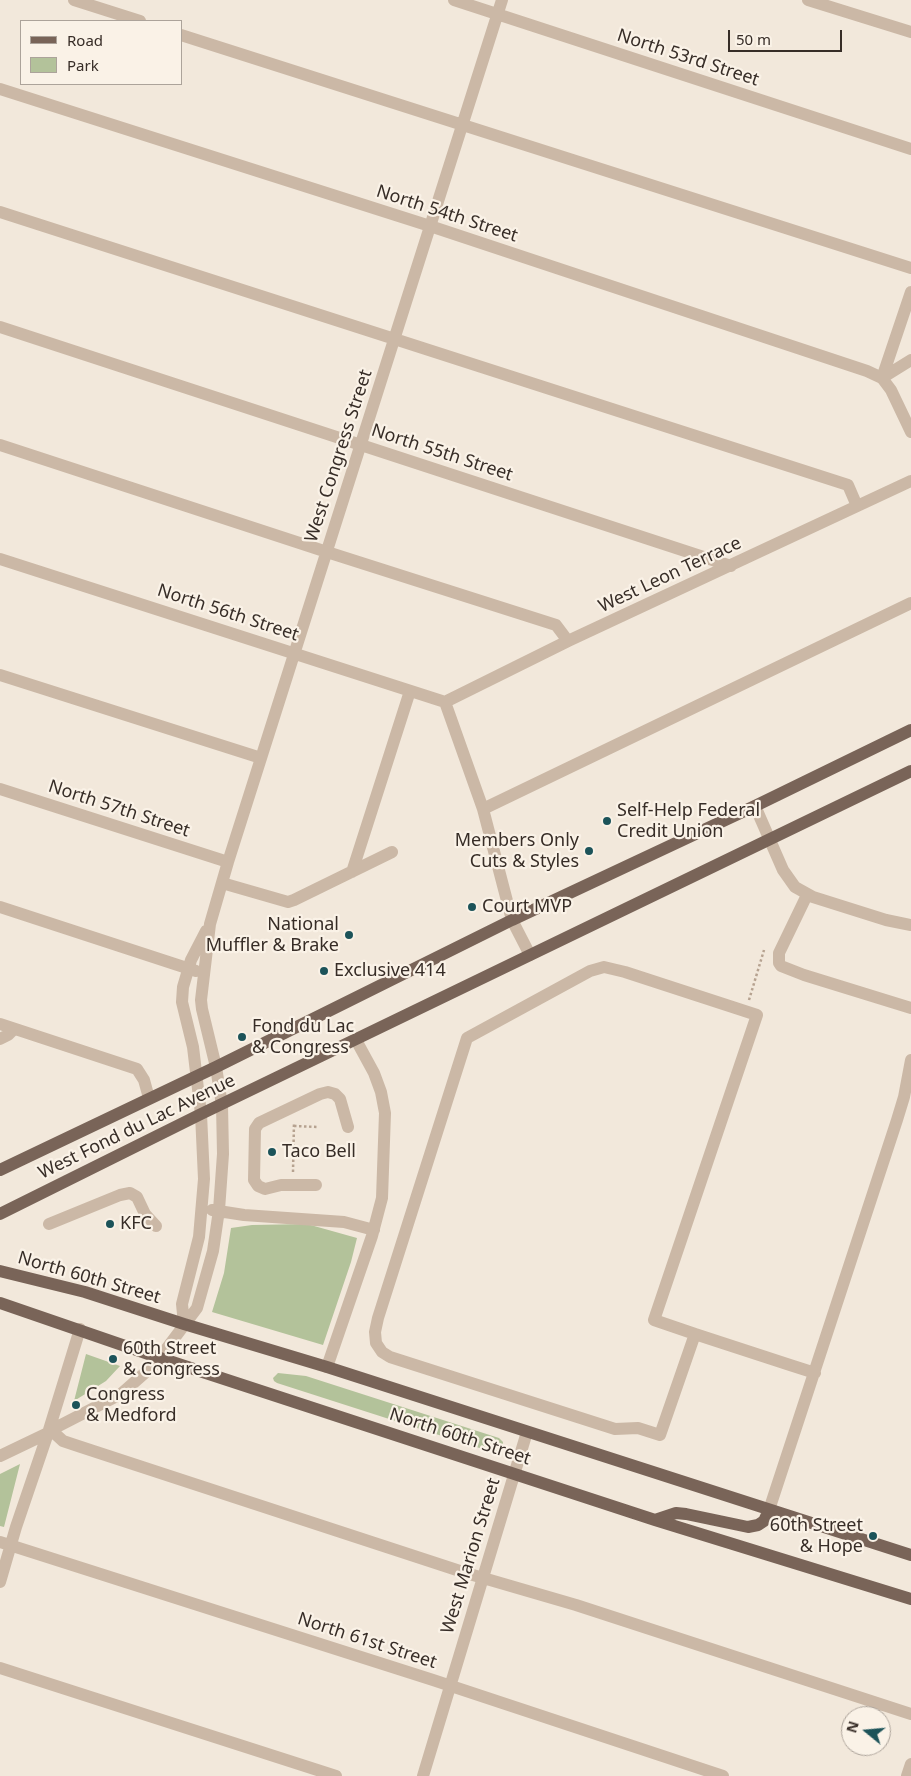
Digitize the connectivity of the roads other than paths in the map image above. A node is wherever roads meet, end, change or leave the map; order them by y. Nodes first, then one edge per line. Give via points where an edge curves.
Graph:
1 (74, 0) edge
2 (454, 0) edge
3 (502, 0) edge
4 (808, 0) edge
5 (497, 14) junction
6 (137, 20) edge
7 (911, 32) edge
8 (182, 35) edge
9 (0, 89) edge
10 (462, 126) junction
11 (911, 149) edge
12 (0, 212) edge
13 (430, 226) junction
14 (911, 268) edge
15 (911, 292) edge
16 (0, 327) edge
17 (395, 338) junction
18 (911, 360) edge
19 (882, 378) junction
20 (911, 432) edge
21 (0, 445) edge
22 (361, 445) junction
23 (911, 480) edge
24 (857, 506) junction
25 (326, 552) junction
26 (0, 559) edge
27 (731, 566) junction
28 (911, 603) edge
29 (568, 641) junction
30 (295, 653) junction
31 (0, 675) edge
32 (410, 691) junction
33 (445, 702) junction
34 (911, 730) edge
35 (261, 758) junction
36 (911, 771) edge
37 (0, 789) edge
38 (755, 806) junction
39 (483, 809) junction
40 (769, 840) junction
41 (392, 852) dead end
42 (228, 862) junction
43 (352, 872) junction
44 (222, 883) junction
45 (807, 895) junction
46 (0, 908) edge
47 (512, 920) junction
48 (210, 924) junction
49 (911, 925) edge
50 (530, 955) junction
51 (188, 968) junction
52 (203, 973) junction
53 (911, 1008) edge
54 (0, 1024) edge
55 (14, 1029) junction
56 (0, 1039) edge
57 (356, 1040) junction
58 (911, 1060) edge
59 (216, 1067) junction
60 (196, 1076) junction
61 (150, 1098) junction
62 (222, 1105) junction
63 (201, 1114) junction
64 (348, 1127) dead end
65 (0, 1170) edge
66 (316, 1185) dead end
67 (202, 1210) junction
68 (219, 1210) junction
69 (0, 1214) edge
70 (49, 1224) dead end
71 (156, 1226) dead end
72 (374, 1230) junction
73 (0, 1261) edge
74 (0, 1271) edge
75 (40, 1281) junction
76 (0, 1303) edge
77 (184, 1324) junction
78 (80, 1329) junction
79 (694, 1334) junction
80 (160, 1358) junction
81 (327, 1367) junction
82 (815, 1373) junction
83 (50, 1431) junction
84 (527, 1432) junction
85 (0, 1456) edge
86 (514, 1473) junction
87 (769, 1510) junction
88 (655, 1520) junction
89 (6, 1543) edge
90 (911, 1555) edge
91 (482, 1578) junction
92 (0, 1582) edge
93 (911, 1599) edge
94 (0, 1668) edge
95 (450, 1686) junction
96 (911, 1714) edge
97 (911, 1764) edge
98 (336, 1776) edge
99 (423, 1776) edge
100 (723, 1776) edge
101 (908, 1776) edge

1 - 6 street
2 - 5 street, North 53rd Street
3 - 5 street, West Congress Street
4 - 7 street
5 - 10 street, West Congress Street
5 - 11 street, North 53rd Street
8 - 10 street
9 - 13 street, North 54th Street
10 - 13 street, West Congress Street
10 - 14 street
12 - 17 street
13 - 17 street, West Congress Street
13 - 19 street, North 54th Street
15 - 19 street
16 - 22 street, North 55th Street
17 - 22 street, West Congress Street
17 - 24 street via 848,485
18 - 19 street
19 - 20 street
21 - 25 street
22 - 25 street, West Congress Street
22 - 27 street, North 55th Street
23 - 24 street, West Leon Terrace
24 - 27 street, West Leon Terrace
25 - 29 street via 556,625
25 - 30 street, West Congress Street
26 - 30 street, North 56th Street
27 - 29 street, West Leon Terrace
28 - 39 street
29 - 33 street, West Leon Terrace
30 - 32 street, North 56th Street
30 - 35 street, West Congress Street
31 - 35 street
32 - 33 street, North 56th Street
32 - 43 street
33 - 39 street
34 - 38 main road, West Fond du Lac Avenue
35 - 42 street, West Congress Street
36 - 40 main road, West Fond du Lac Avenue
37 - 42 street, North 57th Street
38 - 40 street
38 - 47 main road, West Fond du Lac Avenue
39 - 47 street
40 - 45 street via 783,870
40 - 50 main road, West Fond du Lac Avenue
41 - 43 street
42 - 44 street, West Congress Street
43 - 44 street via 288,902
44 - 48 street, West Congress Street
45 - 49 street
45 - 53 street via 778,953 781,966
46 - 51 street
47 - 50 street
47 - 59 main road, West Fond du Lac Avenue
48 - 51 street, West Congress Street
48 - 52 street, West Congress Street
50 - 57 main road, West Fond du Lac Avenue
51 - 52 street
51 - 60 street, West Congress Street via 182,1002
52 - 59 street, West Congress Street via 202,1010
54 - 55 street
55 - 56 street
55 - 61 street via 137,1069
57 - 62 main road, West Fond du Lac Avenue
57 - 72 street via 374,1073 385,1113 382,1198
58 - 82 street via 898,1120
59 - 60 main road, West Fond du Lac Avenue
59 - 62 street, West Congress Street
60 - 61 main road, West Fond du Lac Avenue
60 - 63 street, West Congress Street
61 - 65 main road, West Fond du Lac Avenue
62 - 63 main road, West Fond du Lac Avenue
62 - 68 street, West Congress Street
63 - 67 street, West Congress Street
63 - 69 main road, West Fond du Lac Avenue
64 - 66 street via 340,1099 328,1092 259,1122 254,1129 254,1180 258,1186
67 - 68 street
67 - 77 street, West Congress Street via 193,1265 182,1304
68 - 72 street via 244,1215 344,1222
68 - 77 street, West Congress Street via 213,1252 197,1308
70 - 71 street via 120,1195 130,1194 137,1197 145,1214
72 - 81 street
73 - 75 main road
74 - 75 main road, North 60th Street
75 - 77 main road, North 60th Street
76 - 78 main road, North 60th Street
77 - 80 street
77 - 81 main road, North 60th Street
78 - 80 main road, North 60th Street
78 - 83 street
79 - 79 street via 654,1320 757,1015 625,972 604,968 590,971 468,1038 375,1332 376,1343 382,1352 390,1356 615,1429 638,1428 660,1435
79 - 82 street
80 - 83 street via 121,1394
80 - 86 main road, North 60th Street
81 - 84 main road, North 60th Street
82 - 87 street
83 - 85 street
83 - 89 street
83 - 91 street via 71,1444
84 - 86 street, West Marion Street
84 - 87 main road, North 60th Street
86 - 88 main road, North 60th Street
86 - 91 street, West Marion Street
87 - 88 main road via 764,1521 748,1527 676,1513
87 - 90 main road, North 60th Street
88 - 93 main road, North 60th Street
89 - 92 street
89 - 95 street, North 61st Street
91 - 95 street, West Marion Street
91 - 96 street via 576,1605
94 - 98 street
95 - 99 street, West Marion Street
95 - 100 street, North 61st Street
97 - 101 street

